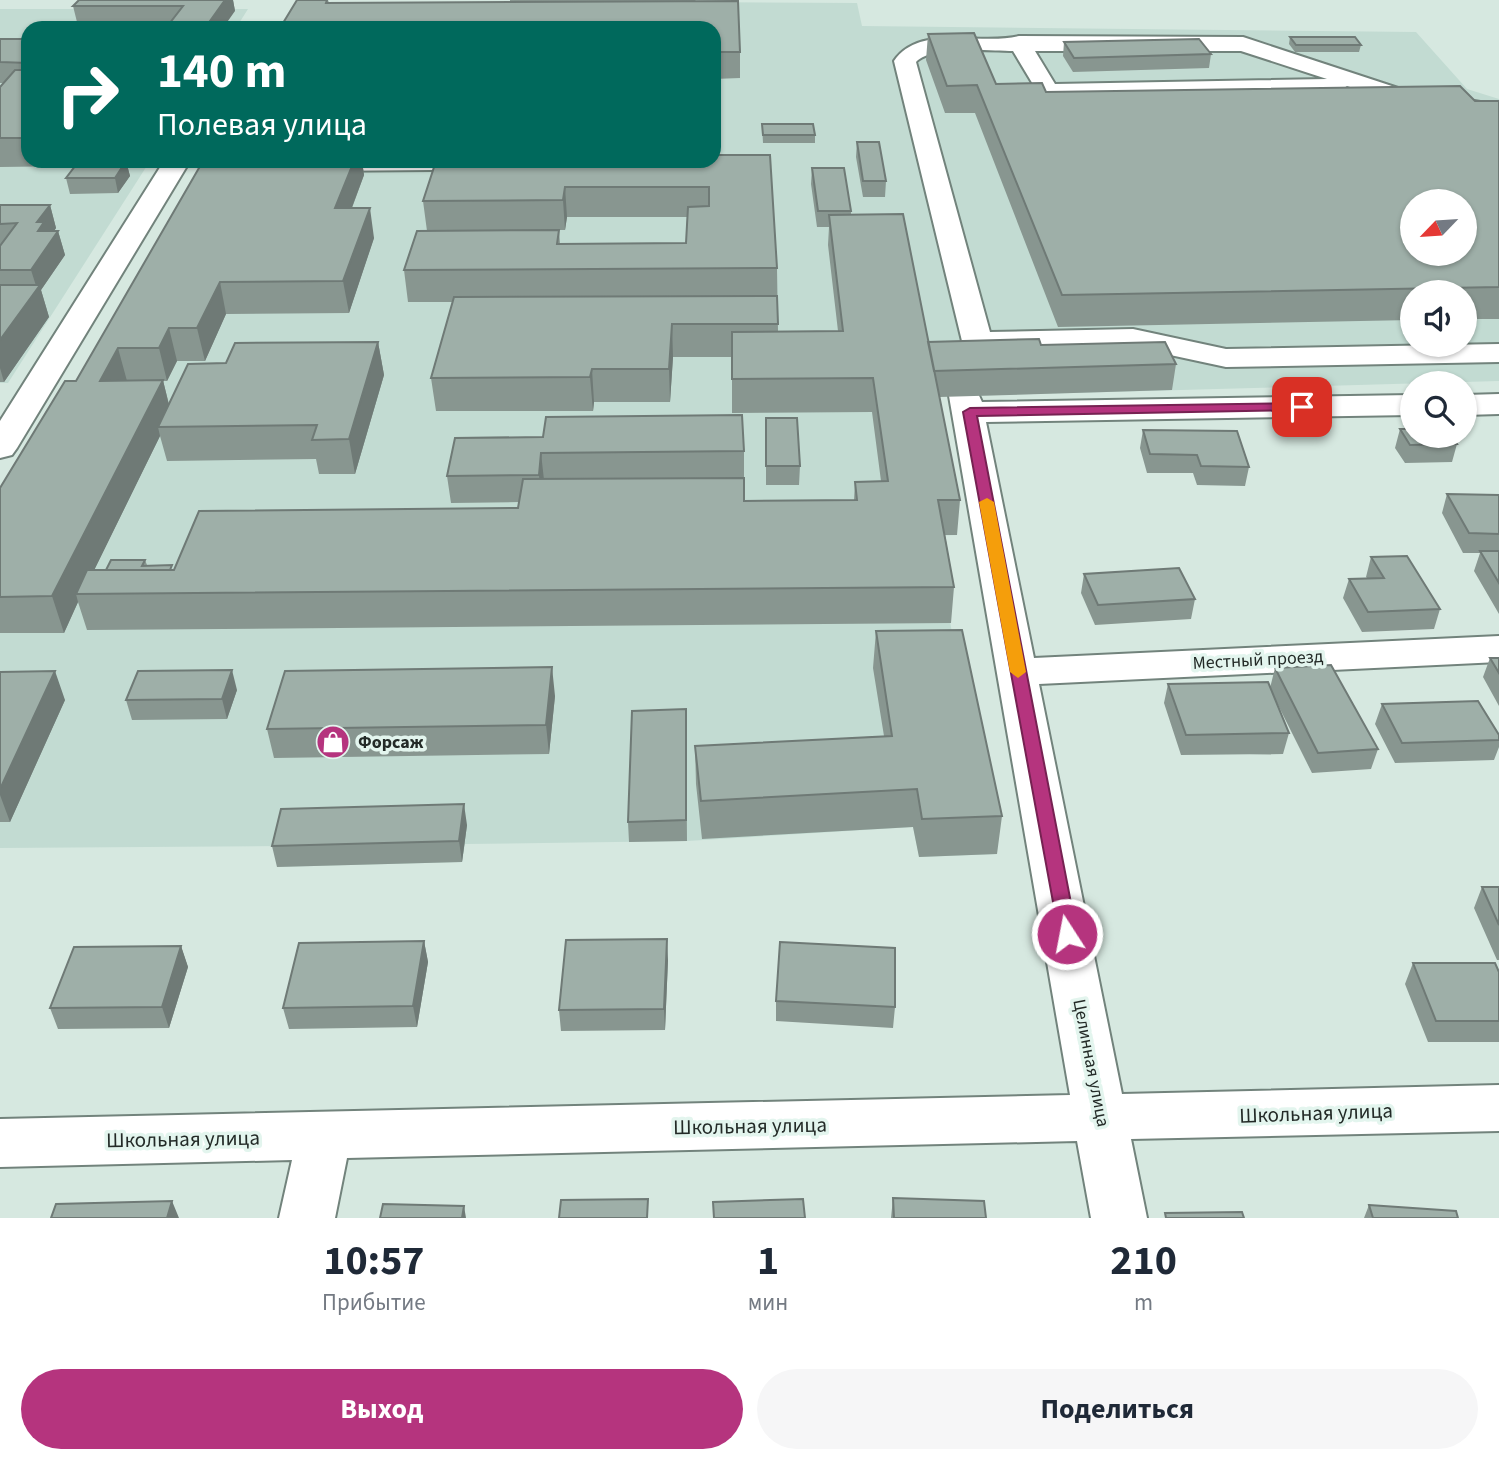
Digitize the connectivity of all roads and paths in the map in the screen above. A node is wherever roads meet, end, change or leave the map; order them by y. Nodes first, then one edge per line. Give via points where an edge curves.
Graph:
1 (1018, 43) junction
2 (1366, 85) junction
3 (1499, 112) edge
4 (181, 168) edge
5 (977, 341) junction
6 (1499, 353) edge
7 (964, 392) junction
8 (1499, 404) edge
9 (1400, 405) edge
10 (1477, 405) edge
11 (5, 432) edge
12 (1499, 649) edge
13 (1018, 672) junction
14 (1499, 1108) edge
15 (1102, 1119) junction
16 (325, 1136) junction
17 (0, 1143) edge
18 (307, 1218) edge
19 (1119, 1218) edge

1 - 2 street via 1243,44
1 - 2 street via 1048,91
1 - 5 street via 943,45 913,52 905,61
2 - 3 street via 1396,95
4 - 11 street
5 - 6 street via 1133,338 1226,358
5 - 7 street
7 - 9 street
7 - 13 street, Целинная улица
8 - 10 street
12 - 13 street, Местный проезд
13 - 15 street, Целинная улица
14 - 15 street, Школьная улица
15 - 16 street, Школьная улица
15 - 19 street, Целинная улица
16 - 17 street, Школьная улица
16 - 18 street

